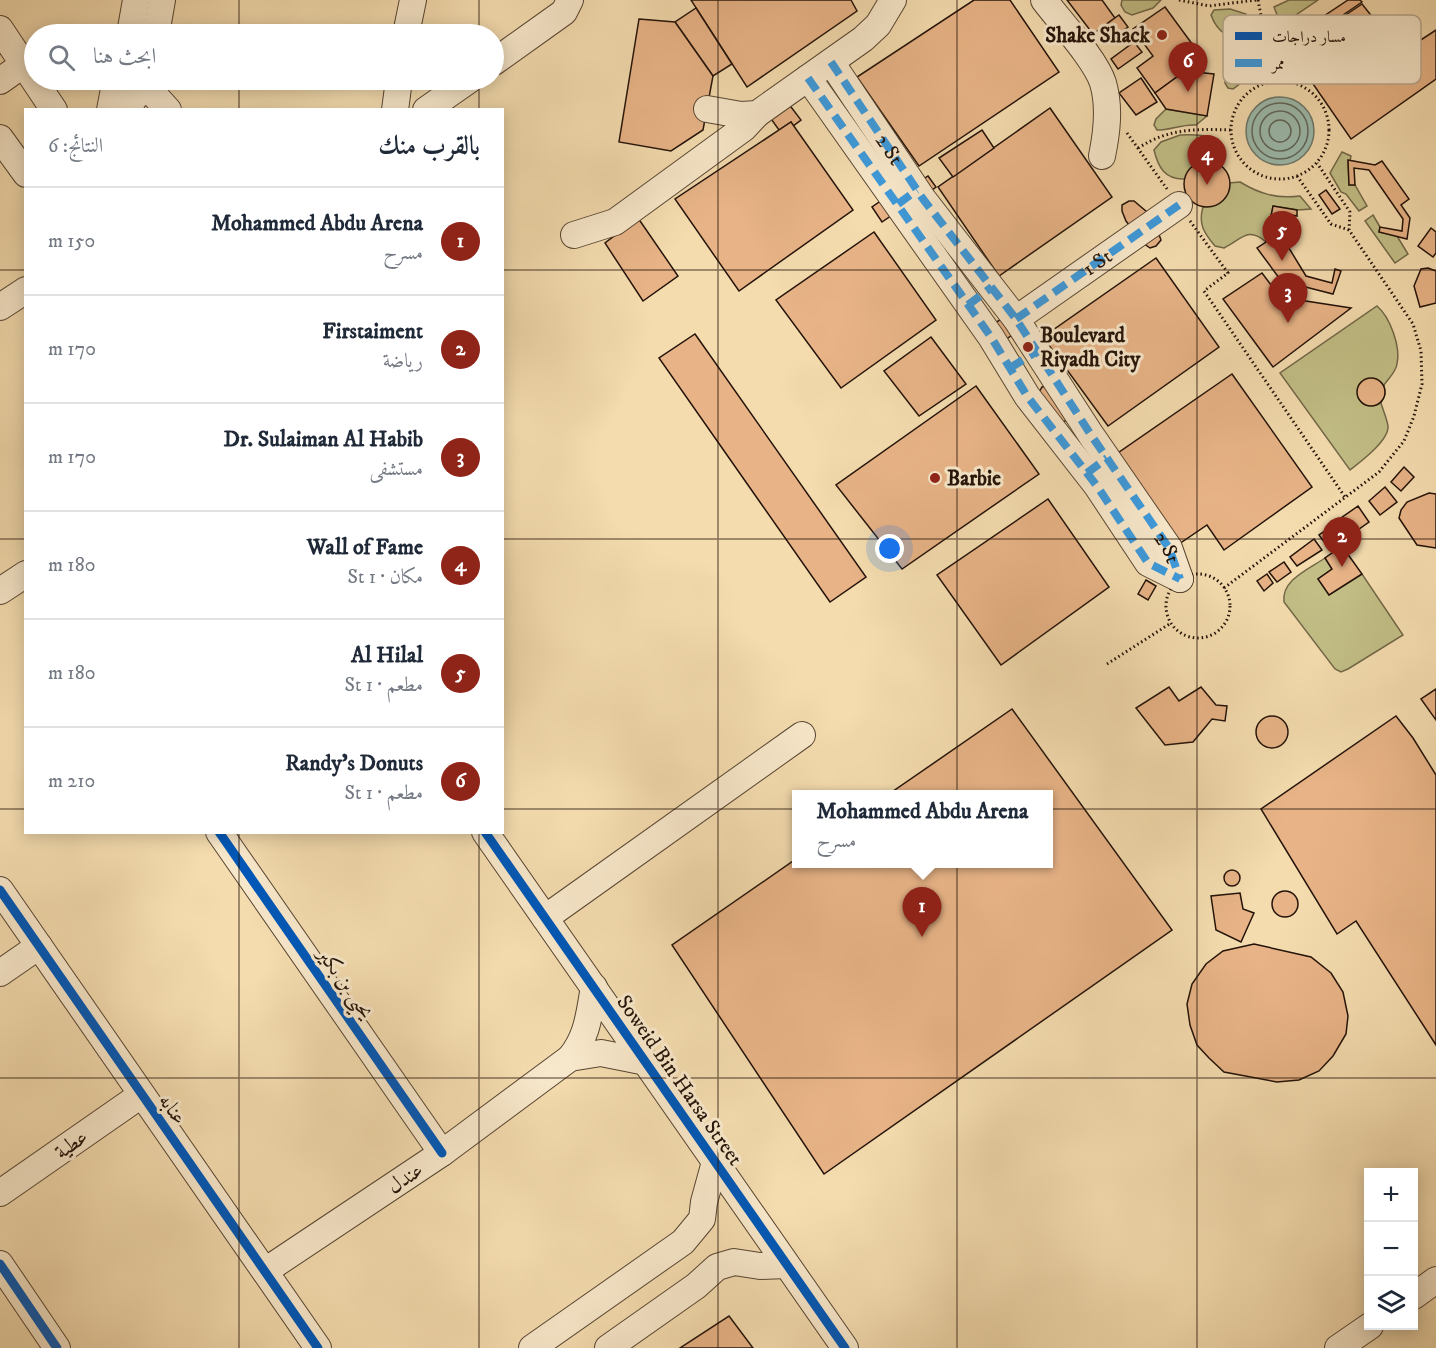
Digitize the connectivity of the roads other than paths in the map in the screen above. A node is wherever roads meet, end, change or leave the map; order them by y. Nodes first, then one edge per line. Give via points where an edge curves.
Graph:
1 (136, 0) edge
2 (162, 0) edge
3 (413, 0) edge
4 (570, 0) edge
5 (893, 0) edge
6 (1044, 0) edge
7 (132, 24) edge
8 (158, 24) edge
9 (408, 24) edge
10 (0, 29) edge
11 (504, 55) edge
12 (831, 62) junction
13 (24, 64) joint
14 (808, 78) junction
15 (0, 81) edge
16 (41, 90) edge
17 (114, 90) edge
18 (144, 90) edge
19 (148, 90) edge
20 (398, 90) edge
21 (455, 90) edge
22 (53, 108) edge
23 (110, 108) edge
24 (130, 108) edge
25 (166, 108) edge
26 (395, 108) edge
27 (429, 108) edge
28 (707, 109) dead end
29 (756, 114) junction
30 (0, 138) edge
31 (1102, 156) dead end
32 (24, 171) edge
33 (907, 197) junction
34 (1179, 205) dead end
35 (574, 236) dead end
36 (992, 287) junction
37 (24, 291) edge
38 (968, 305) junction
39 (0, 307) edge
40 (1016, 319) junction
41 (1037, 351) junction
42 (1010, 368) junction
43 (1097, 466) junction
44 (24, 574) edge
45 (1180, 579) road end
46 (0, 591) edge
47 (802, 735) dead end
48 (220, 834) edge
49 (486, 834) edge
50 (0, 890) edge
51 (545, 918) junction
52 (39, 946) junction
53 (0, 973) edge
54 (594, 987) junction
55 (570, 1058) junction
56 (646, 1062) junction
57 (141, 1095) junction
58 (442, 1154) junction
59 (715, 1162) junction
60 (0, 1193) edge
61 (0, 1264) edge
62 (786, 1265) junction
63 (265, 1271) junction
64 (1436, 1280) edge
65 (1418, 1293) edge
66 (1365, 1330) edge
67 (57, 1348) edge
68 (318, 1348) edge
69 (532, 1348) edge
70 (608, 1348) edge
71 (845, 1348) edge
72 (1338, 1348) edge

1 - 7 street
2 - 8 street
3 - 9 street
4 - 11 street via 564,12
5 - 12 street via 879,25
6 - 31 street via 1102,81 1108,130
10 - 13 street
12 - 14 street
12 - 33 street, 2 St
13 - 15 street
14 - 29 street
14 - 33 street, 2 St
16 - 22 street
17 - 23 street
18 - 24 street via 132,100
19 - 25 street
20 - 26 street
21 - 27 street
28 - 29 street
29 - 35 street via 744,128 637,208 615,222
30 - 32 street
33 - 36 street, 2 St
33 - 38 street, 2 St
34 - 40 street, 1 St
36 - 38 street
36 - 40 street, 2 St
37 - 39 street
38 - 42 street, 2 St
40 - 41 street, 2 St
41 - 42 street
41 - 43 street, 2 St
42 - 43 street, 2 St via 1027,396
43 - 45 street, 2 St via 1169,548
44 - 46 street
47 - 51 street
48 - 58 street, يحيى بن بكير
49 - 51 street, Soweid Bin Harsa Street
50 - 52 street, عنابه
51 - 54 street, Soweid Bin Harsa Street
52 - 53 street
52 - 57 street, عنابه
54 - 55 street, عندل via 581,1045
54 - 56 street, Soweid Bin Harsa Street
55 - 56 street, عندل via 601,1053
55 - 58 street, عندل
56 - 59 street, Soweid Bin Harsa Street
57 - 60 street, عطية
57 - 63 street, عنابه
58 - 63 street, عندل
59 - 62 street, Soweid Bin Harsa Street
59 - 69 street via 702,1219 683,1242
61 - 67 street
62 - 70 street via 734,1262 717,1267
62 - 71 street, Soweid Bin Harsa Street
63 - 68 street, عنابه
64 - 65 street
66 - 72 street

